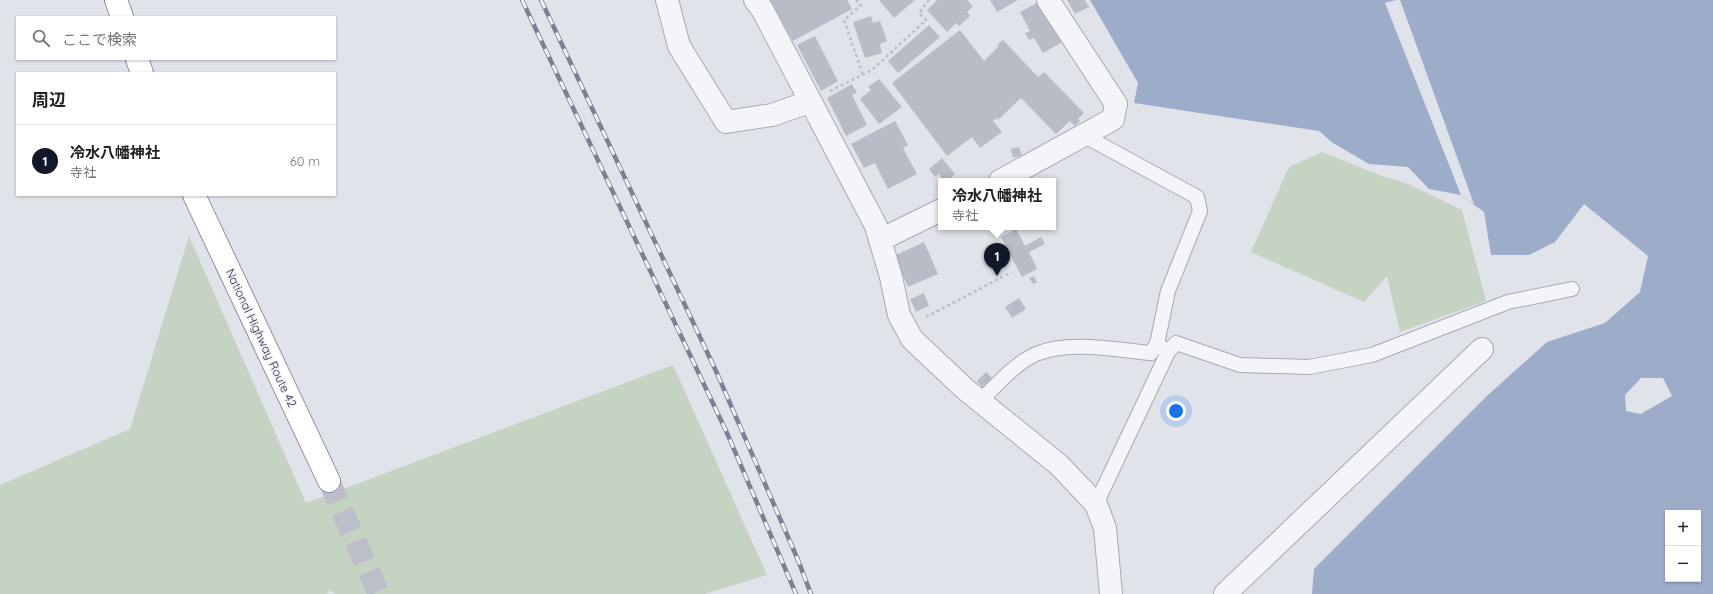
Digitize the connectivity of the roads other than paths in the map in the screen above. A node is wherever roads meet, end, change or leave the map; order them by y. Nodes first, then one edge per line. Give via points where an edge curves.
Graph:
1 (116, 0) edge
2 (667, 0) edge
3 (755, 0) edge
4 (1048, 0) edge
5 (122, 16) edge
6 (137, 60) edge
7 (142, 72) edge
8 (809, 102) junction
9 (1084, 135) junction
10 (1005, 178) edge
11 (194, 196) edge
12 (938, 211) edge
13 (880, 240) junction
14 (1572, 289) dead end
15 (1162, 348) junction
16 (1482, 350) dead end
17 (980, 401) junction
18 (328, 481) tunnel mouth
19 (1096, 504) junction
20 (1111, 594) edge
21 (1225, 594) edge

1 - 5 highway
2 - 8 street via 679,46 726,122 772,115
3 - 8 street
4 - 9 street via 1116,104 1113,119
6 - 7 highway
8 - 13 street via 851,176 876,226
9 - 10 street
9 - 15 lane via 1197,197 1200,211 1168,290
11 - 18 highway, National Highway Route 42
12 - 13 street
13 - 17 street via 900,315 912,339
14 - 15 lane via 1508,302 1372,355 1309,368 1240,365 1176,343
15 - 17 lane via 1151,353 1070,346 1037,354 1017,366
15 - 19 lane
16 - 21 street
17 - 19 street via 1059,465
19 - 20 street via 1105,528

